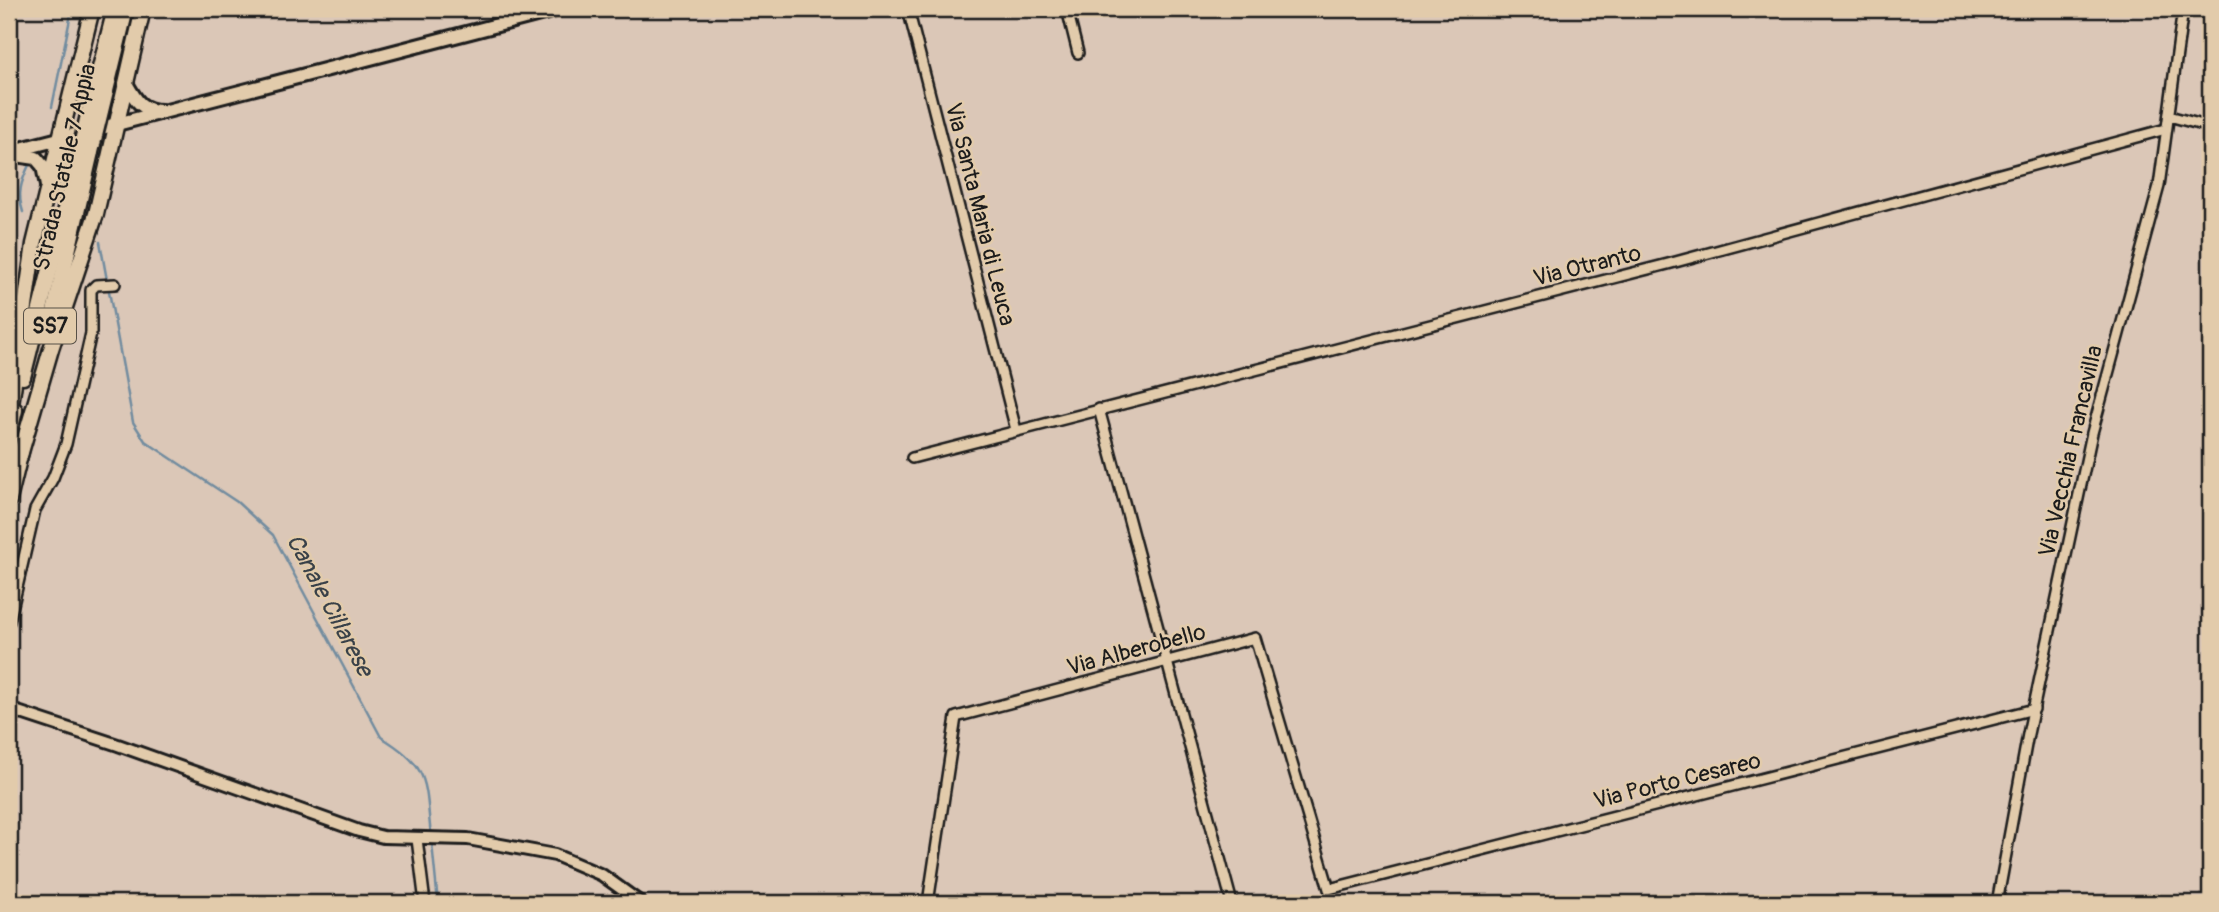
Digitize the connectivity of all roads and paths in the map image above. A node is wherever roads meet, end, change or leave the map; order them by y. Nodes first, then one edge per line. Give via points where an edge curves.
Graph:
1 (92, 9) edge
2 (115, 9) edge
3 (125, 9) edge
4 (143, 9) edge
5 (559, 9) edge
6 (908, 9) edge
7 (1068, 9) edge
8 (2183, 9) edge
9 (1078, 54) dead end
10 (127, 85) junction
11 (95, 111) junction
12 (170, 111) junction
13 (2169, 116) junction
14 (118, 124) junction
15 (2210, 127) edge
16 (2166, 129) junction
17 (58, 139) junction
18 (85, 153) junction
19 (9, 154) edge
20 (47, 186) junction
21 (116, 284) dead end
22 (1099, 408) junction
23 (9, 418) edge
24 (1016, 430) junction
25 (9, 435) edge
26 (912, 458) dead end
27 (19, 459) junction
28 (9, 500) edge
29 (9, 622) edge
30 (1167, 661) junction
31 (9, 709) edge
32 (2034, 709) junction
33 (417, 839) junction
34 (1329, 889) joint
35 (425, 903) edge
36 (641, 903) edge
37 (928, 903) edge
38 (1232, 903) edge
39 (1997, 903) edge

1 - 17 highway
2 - 11 highway, Strada Statale 7 Appia / SS7
3 - 11 highway, Strada Statale 7 Appia / SS7
4 - 10 highway
5 - 12 main road
6 - 24 street, Via Santa Maria di Leuca
7 - 9 street
8 - 13 street, Via Vecchia Francavilla
10 - 12 main road via 137,103
10 - 14 highway
11 - 18 highway, Strada Statale 7 Appia / SS7, bridge
12 - 14 main road
13 - 15 street
13 - 16 street, Via Vecchia Francavilla
14 - 17 main road
14 - 27 highway via 96,214
16 - 22 street, Via Otranto via 1668,264
16 - 32 street, Via Vecchia Francavilla via 2160,186 2092,433
17 - 19 main road
17 - 20 highway
18 - 25 highway, Strada Statale 7 Appia / SS7
18 - 27 highway, Strada Statale 7 Appia / SS7
19 - 20 main road via 36,158 43,166
20 - 23 highway
21 - 29 street via 96,285 91,290 91,333 65,444 36,510
22 - 24 street, Via Otranto
22 - 30 street
24 - 26 street, Via Otranto
27 - 28 highway, Strada Statale 7 Appia / SS7
30 - 34 street, Via Alberobello via 1255,638
30 - 37 street, Via Alberobello via 956,717
30 - 38 street
31 - 33 street via 359,831
32 - 34 street, Via Porto Cesareo
32 - 39 street, Via Vecchia Francavilla
33 - 35 street
33 - 36 street via 506,845 555,855 602,875

